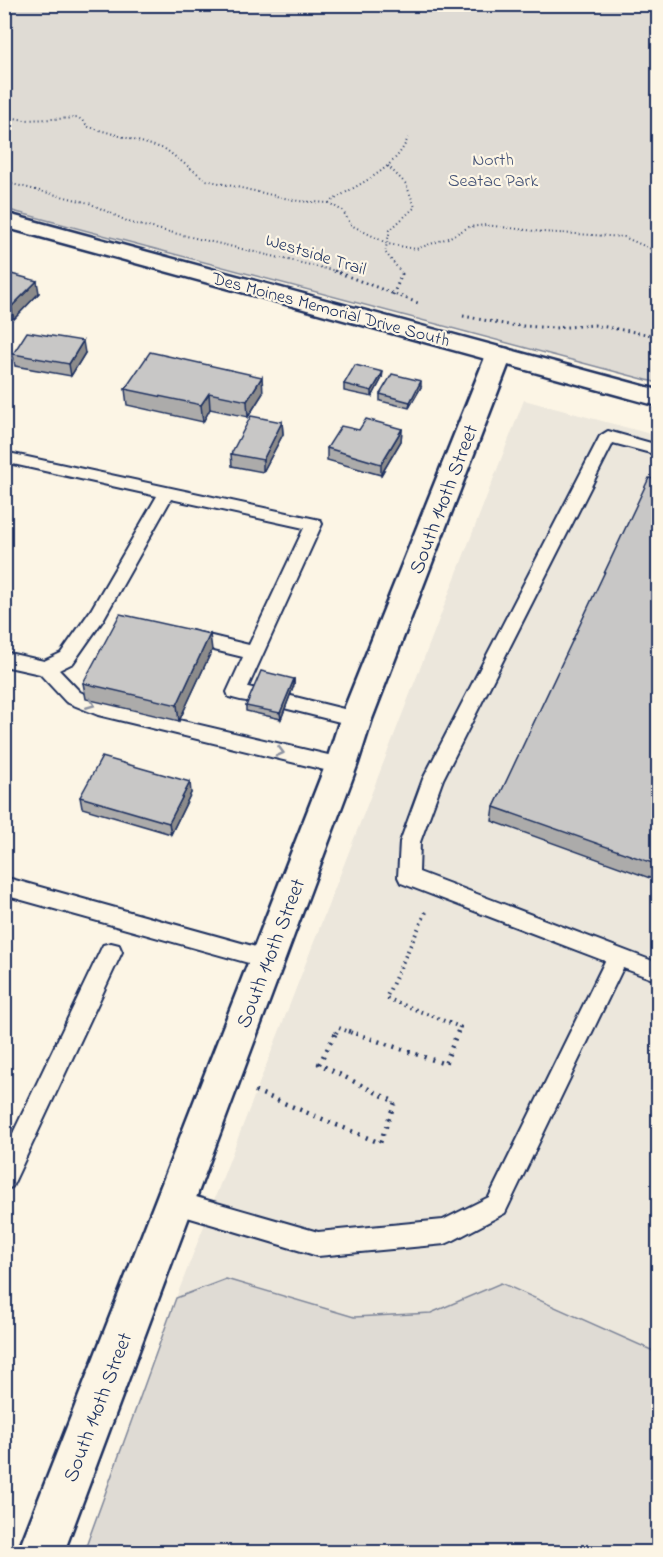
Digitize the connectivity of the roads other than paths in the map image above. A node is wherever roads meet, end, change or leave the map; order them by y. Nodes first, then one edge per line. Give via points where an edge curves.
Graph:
1 (4, 220) edge
2 (499, 355) junction
3 (658, 398) edge
4 (658, 450) edge
5 (4, 457) edge
6 (167, 492) junction
7 (97, 615) junction
8 (119, 621) edge
9 (175, 634) edge
10 (254, 654) junction
11 (4, 659) edge
12 (46, 668) junction
13 (245, 694) dead end
14 (287, 702) edge
15 (356, 719) junction
16 (341, 766) junction
17 (4, 886) edge
18 (111, 952) dead end
19 (618, 957) junction
20 (267, 959) junction
21 (658, 972) edge
22 (4, 1179) edge
23 (175, 1203) junction
24 (41, 1552) edge

1 - 2 street, Des Moines Memorial Drive South
2 - 3 street, Des Moines Memorial Drive South
2 - 15 street, South 140th Street
4 - 19 lane via 608,436 433,779 410,842 408,877
5 - 6 lane
6 - 7 lane
6 - 10 lane via 314,524
7 - 8 lane
7 - 12 lane via 67,658
9 - 10 lane
10 - 13 lane
11 - 12 lane
12 -> 16 lane via 73,697 98,708
14 - 15 lane
15 - 16 street, South 140th Street
16 - 20 street, South 140th Street
17 - 20 lane
18 - 22 lane
19 - 21 lane
19 - 23 lane via 497,1205 445,1232 318,1244
20 - 23 street, South 140th Street
23 - 24 street, South 140th Street

